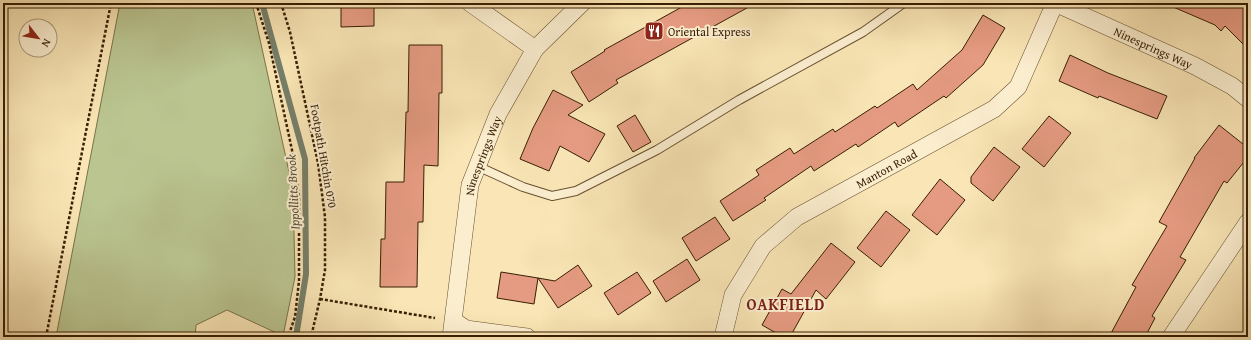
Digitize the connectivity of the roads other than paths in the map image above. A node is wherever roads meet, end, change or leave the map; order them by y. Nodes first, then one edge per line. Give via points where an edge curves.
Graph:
1 (470, 3) edge
2 (582, 3) edge
3 (903, 3) edge
4 (1055, 3) edge
5 (535, 49) junction
6 (1248, 99) edge
7 (478, 166) junction
8 (1248, 222) edge
9 (452, 329) edge
10 (527, 337) edge
11 (723, 337) edge
12 (1171, 337) edge

1 - 5 street
2 - 5 street, Ninesprings Way
3 - 7 lane via 863,32 739,100 657,150 576,190 552,196 523,187
4 - 6 street, Ninesprings Way via 1195,66 1232,86
4 - 11 street, Manton Road via 1018,87 994,110 797,217 762,246 734,295
5 - 7 street, Ninesprings Way via 498,114
7 - 9 street, Ninesprings Way via 470,185
8 - 12 street
9 - 10 street via 466,328

